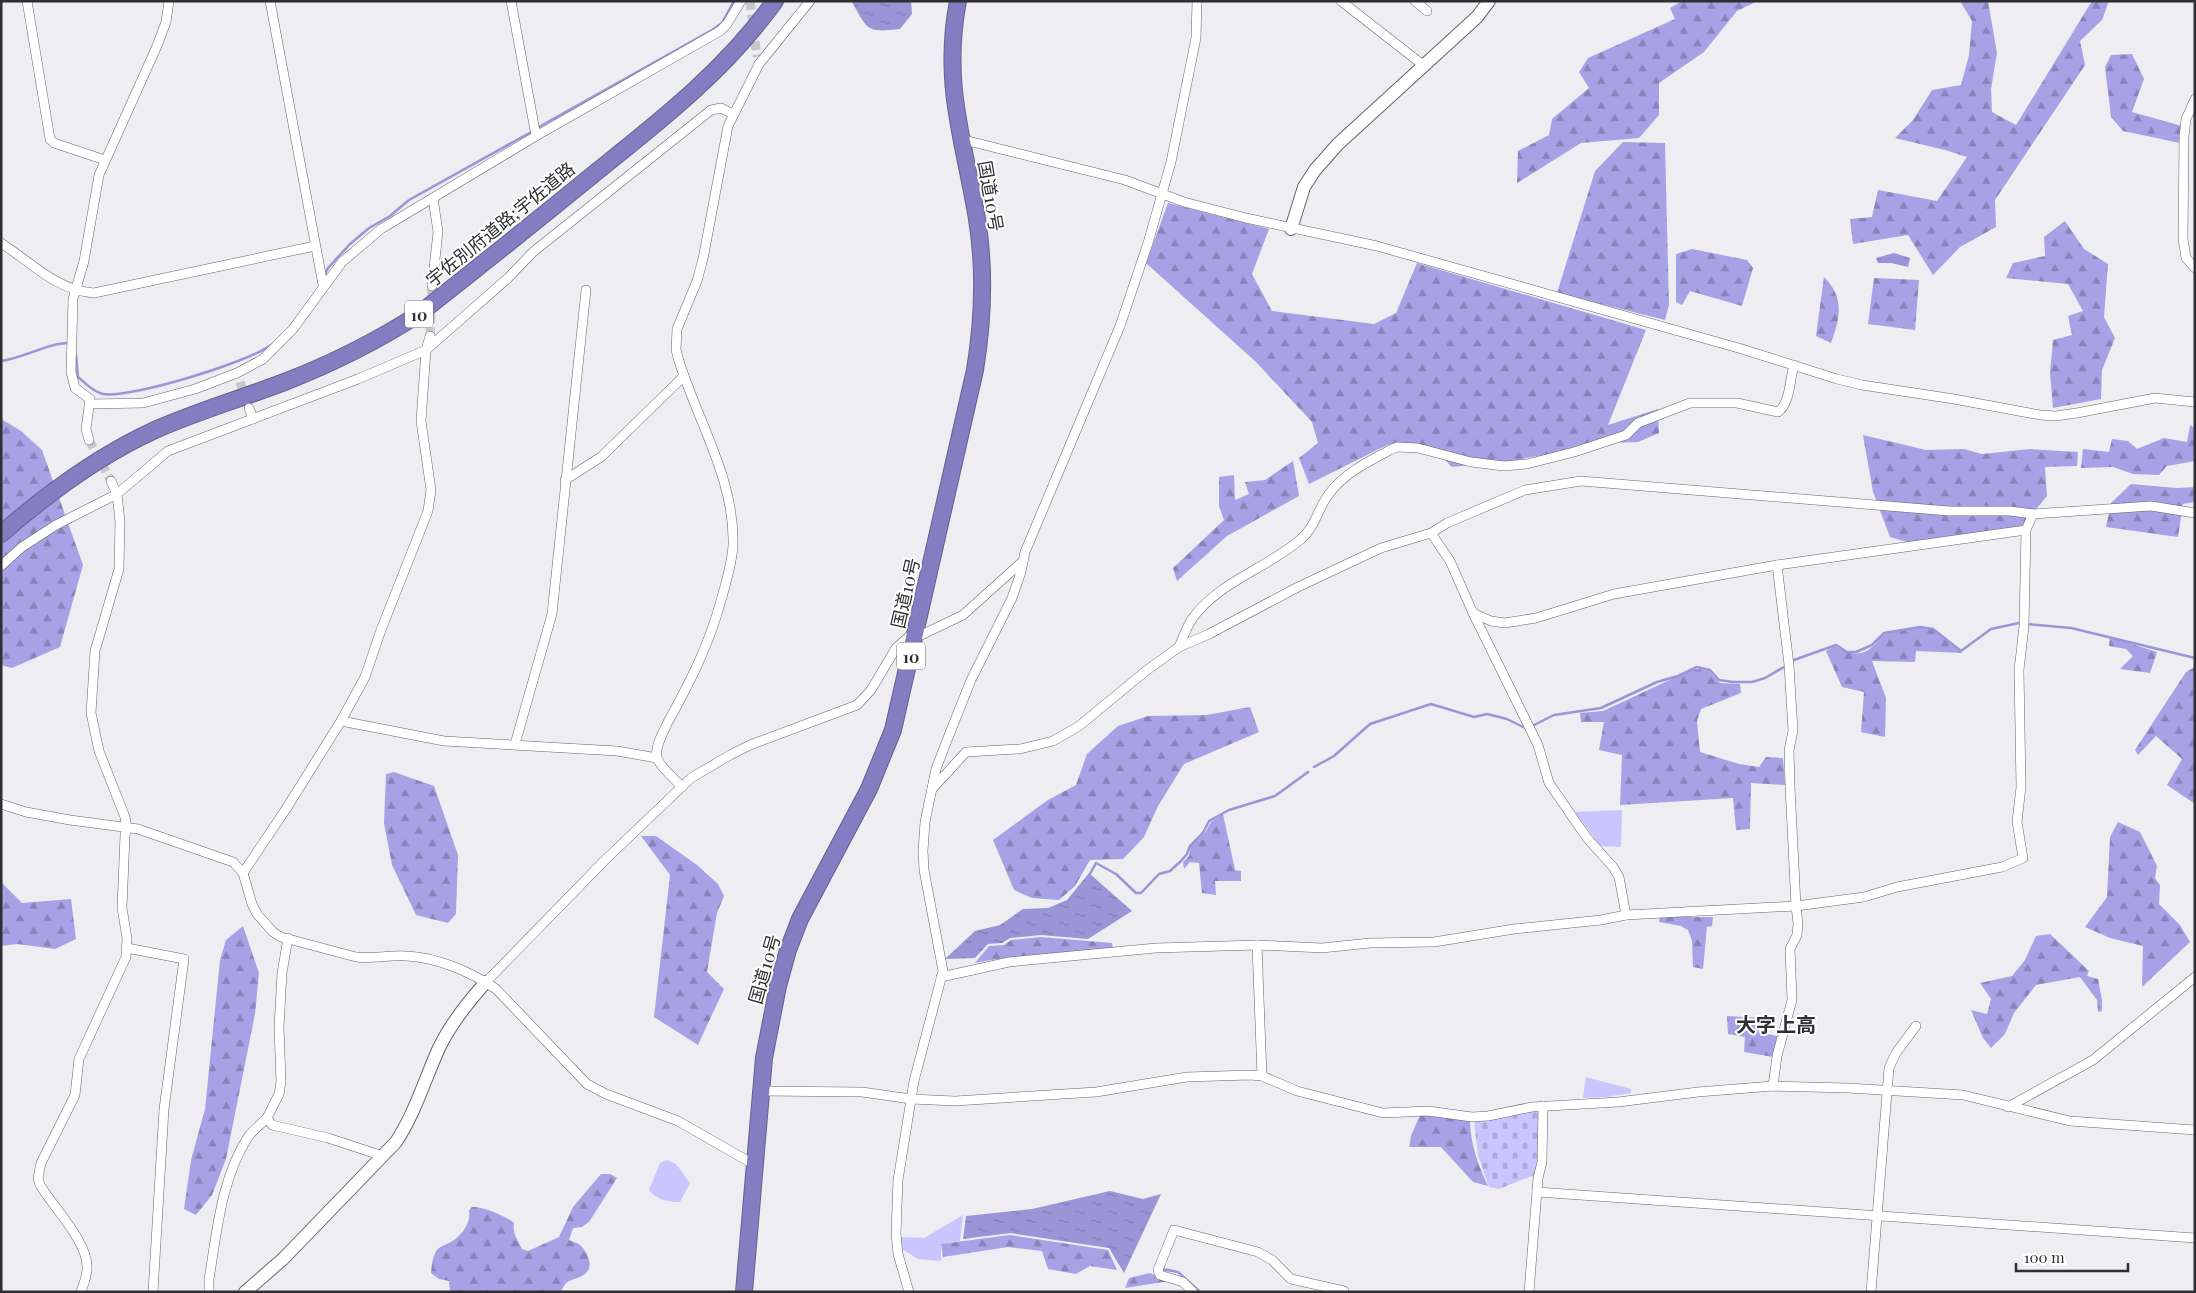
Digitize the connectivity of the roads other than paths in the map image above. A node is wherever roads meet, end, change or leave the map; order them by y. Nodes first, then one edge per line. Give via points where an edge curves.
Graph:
1 (27, 1) edge
2 (169, 1) edge
3 (270, 1) edge
4 (511, 1) edge
5 (740, 1) edge
6 (775, 1) edge
7 (810, 1) edge
8 (958, 1) edge
9 (1197, 1) edge
10 (1341, 1) edge
11 (1414, 1) edge
12 (1489, 1) edge
13 (1427, 11) dead end
14 (1423, 65) junction
15 (2195, 99) edge
16 (733, 114) junction
17 (536, 136) junction
18 (960, 139) junction
19 (104, 160) junction
20 (1163, 195) junction
21 (433, 198) junction
22 (1291, 228) junction
23 (1, 243) edge
24 (315, 246) junction
25 (2195, 268) edge
26 (323, 285) junction
27 (432, 286) tunnel mouth
28 (74, 290) junction
29 (586, 290) dead end
30 (430, 336) tunnel mouth
31 (426, 350) junction
32 (1794, 365) junction
33 (684, 376) junction
34 (2195, 402) edge
35 (91, 404) junction
36 (249, 408) tunnel mouth
37 (254, 419) junction
38 (89, 440) tunnel mouth
39 (565, 480) junction
40 (111, 481) tunnel mouth
41 (117, 494) junction
42 (2195, 513) edge
43 (2033, 514) junction
44 (2026, 530) junction
45 (1431, 533) junction
46 (1, 534) edge
47 (1023, 561) junction
48 (1777, 565) junction
49 (1, 566) edge
50 (1473, 613) junction
51 (917, 633) junction
52 (1180, 647) junction
53 (341, 721) junction
54 (515, 744) junction
55 (657, 758) junction
56 (682, 787) junction
57 (932, 789) junction
58 (1, 804) edge
59 (127, 828) junction
60 (243, 873) junction
61 (1796, 906) junction
62 (1626, 915) junction
63 (288, 938) junction
64 (1257, 945) junction
65 (127, 948) junction
66 (942, 977) junction
67 (2195, 977) edge
68 (486, 982) junction
69 (1916, 1026) dead end
70 (1262, 1076) junction
71 (1772, 1086) junction
72 (762, 1091) junction
73 (1886, 1091) junction
74 (911, 1099) junction
75 (1543, 1106) junction
76 (2008, 1106) junction
77 (268, 1118) junction
78 (2195, 1130) edge
79 (383, 1156) junction
80 (755, 1165) junction
81 (1537, 1192) junction
82 (1877, 1216) junction
83 (2195, 1238) edge
84 (81, 1292) edge
85 (153, 1292) edge
86 (209, 1292) edge
87 (244, 1292) edge
88 (744, 1292) edge
89 (909, 1292) edge
90 (1193, 1292) edge
91 (1344, 1292) edge
92 (1529, 1292) edge
93 (1871, 1292) edge

1 - 19 street via 50,139
2 - 19 street via 166,22 157,46
3 - 24 street
4 - 17 street
5 - 17 street via 720,31
6 - 46 highway, 宇佐別府道路;宇佐道路 / 10 via 708,80 419,314 347,356 175,421 130,442 74,476
7 - 16 street via 775,47 758,61
8 - 18 highway, 国道10号 / 10 via 952,65
9 - 20 street via 1196,38
10 - 14 street
11 - 13 street
12 - 14 street via 1477,17
14 - 22 street via 1338,144 1315,170 1304,187
15 - 25 street via 2186,119 2184,137 2183,239 2186,258
16 - 31 street via 721,108 711,110 533,252
16 - 33 street via 725,136 703,259 678,329 676,350
17 - 21 street
18 - 20 street via 1124,180
18 - 51 highway, 国道10号 / 10 via 979,236 982,271 980,326 970,392
19 - 28 street via 84,261
20 - 22 street
20 - 47 street via 1120,326
21 - 26 street via 381,228 342,262
21 - 27 street via 438,232
22 - 32 street via 1377,246
23 - 28 street via 44,276
24 - 26 street
24 - 28 street via 102,292
26 - 35 street via 284,340 239,378 143,403
28 - 35 street via 73,381 75,388 88,395
29 - 39 street
30 - 31 street
31 - 37 street
31 - 53 street via 421,421 431,490 428,511 365,677
32 - 34 street via 1862,385 2040,416 2077,413 2155,398
32 - 52 street via 1785,403 1778,412 1737,403 1690,403 1638,423 1626,435 1527,464 1504,466 1472,462 1418,448 1390,450 1364,464 1335,486 1304,537 1202,607 1190,622
33 - 39 street via 601,457
33 - 55 street via 723,477 730,503 733,547 714,625 697,668 665,729
35 - 38 street via 86,429
36 - 37 street
37 - 41 street via 168,451
39 - 54 street via 552,614
40 - 41 street
41 - 49 street via 56,525 22,547
41 - 59 street via 121,536 119,569 95,651 91,713 99,751
42 - 43 street via 2151,506
43 - 44 street
43 - 45 street via 1582,481 1525,490
44 - 48 street
44 - 61 street via 2024,626 2019,670 2021,787 2017,822 2023,858 2002,867 1905,885 1864,897
45 - 50 street via 1450,561
45 - 52 street via 1380,548
47 - 51 street via 963,615
47 - 57 street via 1012,598 971,680 944,748
48 - 50 street via 1614,594 1536,618 1491,621
48 - 61 street via 1792,722 1790,787
50 - 62 street via 1538,745 1549,783 1587,838 1614,867
51 - 56 street via 896,648 871,690 857,705 743,748 707,768
51 - 72 highway, 国道10号 / 10 via 898,713 879,768 806,907 788,950 774,1002
52 - 57 street via 1079,726 1053,741 1020,749 966,752
53 - 54 street via 444,741
53 - 60 street
54 - 55 street via 617,750
55 - 56 street
56 - 68 street via 604,860
57 - 66 street via 923,851
58 - 59 street via 26,812
59 - 60 street via 215,854 233,862
59 - 65 street via 122,908
60 - 63 street via 257,914 273,932
61 - 62 street
61 - 71 street via 1797,934 1790,949 1792,1000
62 - 64 street via 1434,942 1322,948
63 - 68 street via 356,957 408,956 432,960
63 - 77 street via 282,972 279,1027 281,1082
64 - 66 street via 1156,948 1009,962
64 - 70 street
65 - 84 street via 119,975 80,1059 75,1095 38,1171 40,1185 85,1254 87,1272
65 - 85 street via 184,959 164,1109
66 - 74 street via 921,1049
67 - 76 street via 2092,1060
68 - 79 street via 444,1039 404,1128
68 - 80 street via 587,1084 678,1121
69 - 73 street via 1889,1068
70 - 74 street via 1220,1074 1187,1077 1062,1095 955,1101
70 - 75 street via 1297,1091 1383,1113 1428,1111 1472,1117
71 - 73 street
71 - 75 street via 1618,1102
72 - 74 street via 862,1092
72 - 80 highway, 国道10号 / 10
73 - 76 street via 1963,1095
73 - 82 street
74 - 89 street via 898,1180 896,1234
75 - 81 street via 1542,1162
76 - 78 street via 2070,1121
77 - 79 street via 272,1125 328,1138
77 - 86 street via 249,1136 234,1165 222,1201 208,1280
79 - 87 street via 283,1259
80 - 88 highway, 国道10号 / 10
81 - 82 street
81 - 92 street
82 - 83 street
82 - 93 street
90 - 91 street via 1183,1282 1160,1275 1158,1270 1174,1230 1258,1252 1272,1260 1291,1279

